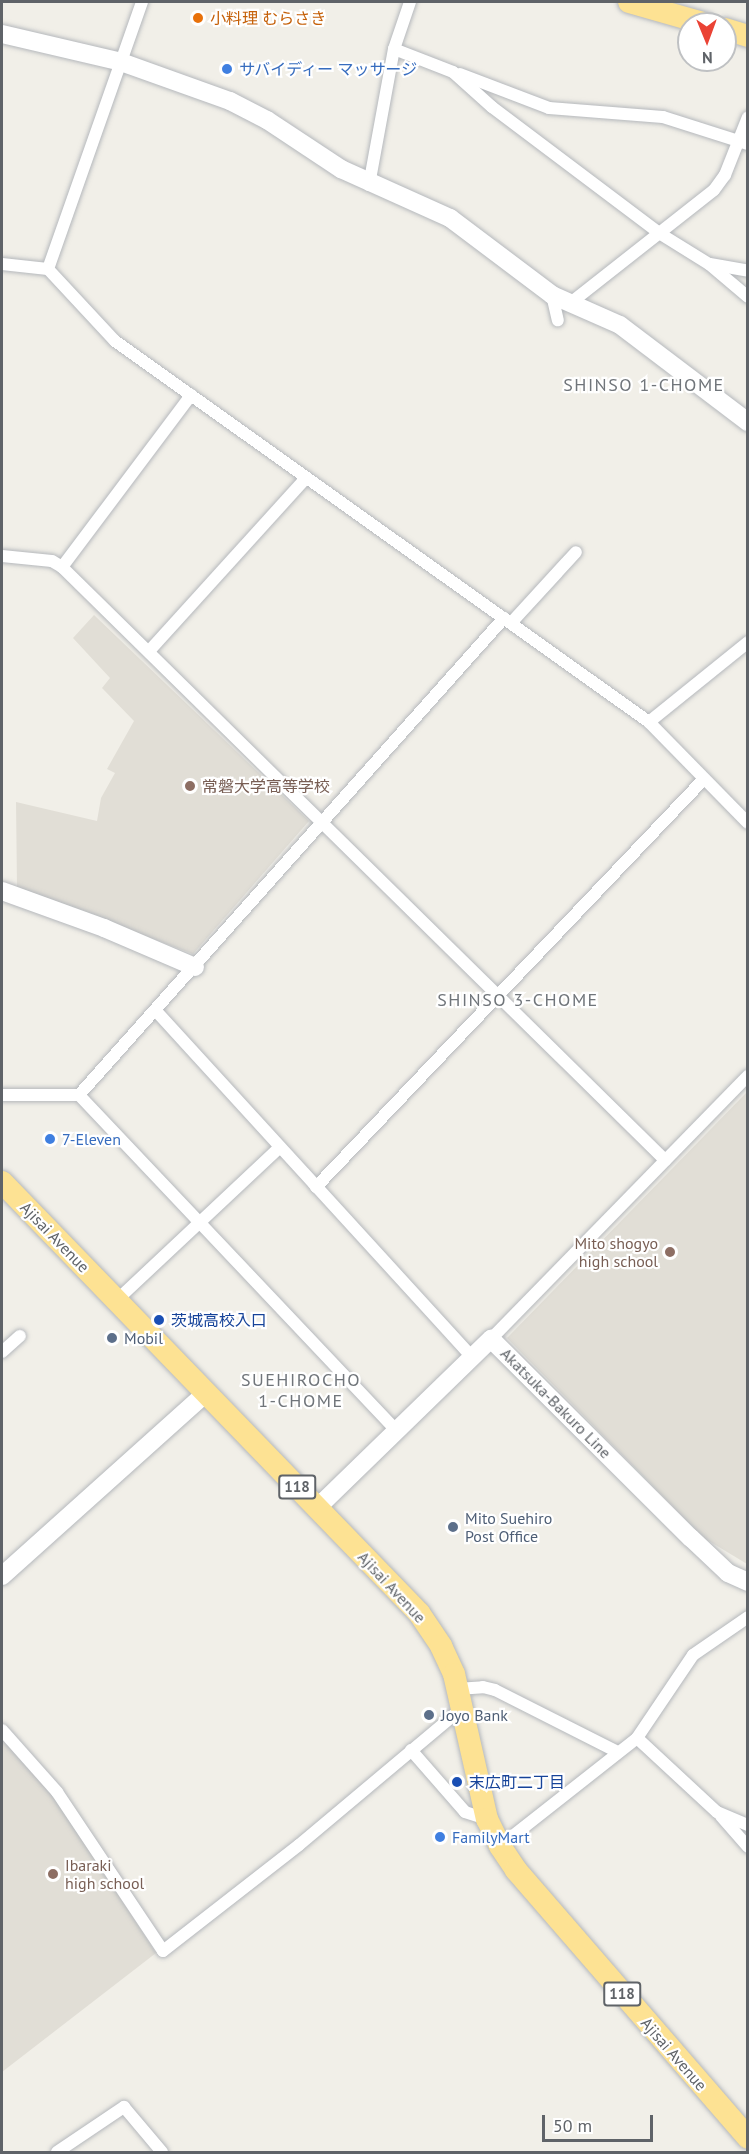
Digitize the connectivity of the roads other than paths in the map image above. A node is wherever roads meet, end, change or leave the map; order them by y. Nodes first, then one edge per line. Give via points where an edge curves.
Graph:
1 (142, 2) edge
2 (410, 2) edge
3 (629, 2) edge
4 (677, 16) edge
5 (2, 34) edge
6 (394, 49) junction
7 (121, 62) junction
8 (453, 72) junction
9 (747, 117) edge
10 (744, 143) edge
11 (369, 185) junction
12 (659, 233) junction
13 (2, 264) edge
14 (709, 264) junction
15 (48, 269) junction
16 (747, 271) edge
17 (552, 295) junction
18 (747, 297) edge
19 (573, 301) junction
20 (558, 320) dead end
21 (191, 395) junction
22 (747, 422) edge
23 (306, 478) junction
24 (576, 552) dead end
25 (2, 556) edge
26 (62, 567) junction
27 (508, 621) junction
28 (747, 642) edge
29 (150, 650) junction
30 (649, 722) junction
31 (703, 780) junction
32 (324, 821) junction
33 (747, 823) edge
34 (2, 891) edge
35 (195, 967) junction
36 (500, 995) junction
37 (157, 1012) junction
38 (747, 1076) edge
39 (2, 1095) edge
40 (79, 1095) junction
41 (279, 1148) junction
42 (665, 1160) junction
43 (2, 1182) edge
44 (316, 1187) junction
45 (198, 1223) junction
46 (117, 1300) junction
47 (20, 1336) dead end
48 (491, 1339) junction
49 (2, 1353) edge
50 (473, 1358) junction
51 (206, 1393) junction
52 (394, 1429) junction
53 (317, 1508) junction
54 (2, 1576) edge
55 (747, 1582) edge
56 (747, 1617) edge
57 (459, 1699) junction
58 (2, 1730) edge
59 (637, 1737) junction
60 (411, 1750) junction
61 (616, 1751) junction
62 (717, 1812) junction
63 (487, 1819) junction
64 (747, 1825) edge
65 (500, 1846) junction
66 (747, 1847) edge
67 (747, 2138) edge
68 (57, 2152) edge
69 (162, 2152) edge

1 - 7 street
2 - 6 street
3 - 4 highway
5 - 7 street
6 - 8 street
6 - 11 street
7 - 11 street via 230,101
7 - 15 street
8 - 10 street via 549,108 663,117
8 - 12 street via 492,107
9 - 10 street
10 - 12 street via 714,190
11 - 17 street via 450,218
12 - 14 street
12 - 19 street
13 - 15 street
14 - 16 street
14 - 18 street
15 - 21 street via 102,331
17 - 19 street
17 - 20 street
19 - 22 street via 620,326
21 - 23 street
21 - 26 street
23 - 27 street
23 - 29 street
24 - 27 street
25 - 26 street via 52,561
26 - 29 street
27 - 30 street
27 - 32 street
28 - 30 street
29 - 32 street
30 - 31 street
31 - 33 street
31 - 36 street
32 - 35 street
32 - 36 street
34 - 35 street
35 - 37 street
36 - 42 street
36 - 44 street
37 - 40 street
37 - 41 street
38 - 42 street
39 - 40 street
40 - 45 street
41 - 44 street
41 - 45 street
42 - 48 street
43 - 46 highway, Ajisai Avenue / 118
44 - 50 street
45 - 46 street
45 - 52 street
46 - 51 highway, Ajisai Avenue / 118
47 - 49 street
48 - 50 street, Akatsuka-Bakuro Line
48 - 55 street, Akatsuka-Bakuro Line via 691,1538 728,1572
50 - 52 street, Akatsuka-Bakuro Line via 402,1427
51 - 53 highway, Ajisai Avenue / 118
51 - 54 street
52 - 53 street, Akatsuka-Bakuro Line
53 - 57 highway, Ajisai Avenue / 118 via 424,1620 449,1662
56 - 59 street via 693,1655
57 - 60 street
57 - 61 street via 483,1687 495,1690
57 - 63 highway, Ajisai Avenue / 118
58 - 60 street via 57,1792 163,1951 299,1845
59 - 61 street
59 - 62 street
60 - 63 street via 465,1812
61 - 65 street
62 - 64 street
62 - 66 street
63 - 65 highway, Ajisai Avenue / 118
65 - 67 highway, Ajisai Avenue / 118 via 516,1870
68 - 69 street via 123,2107

